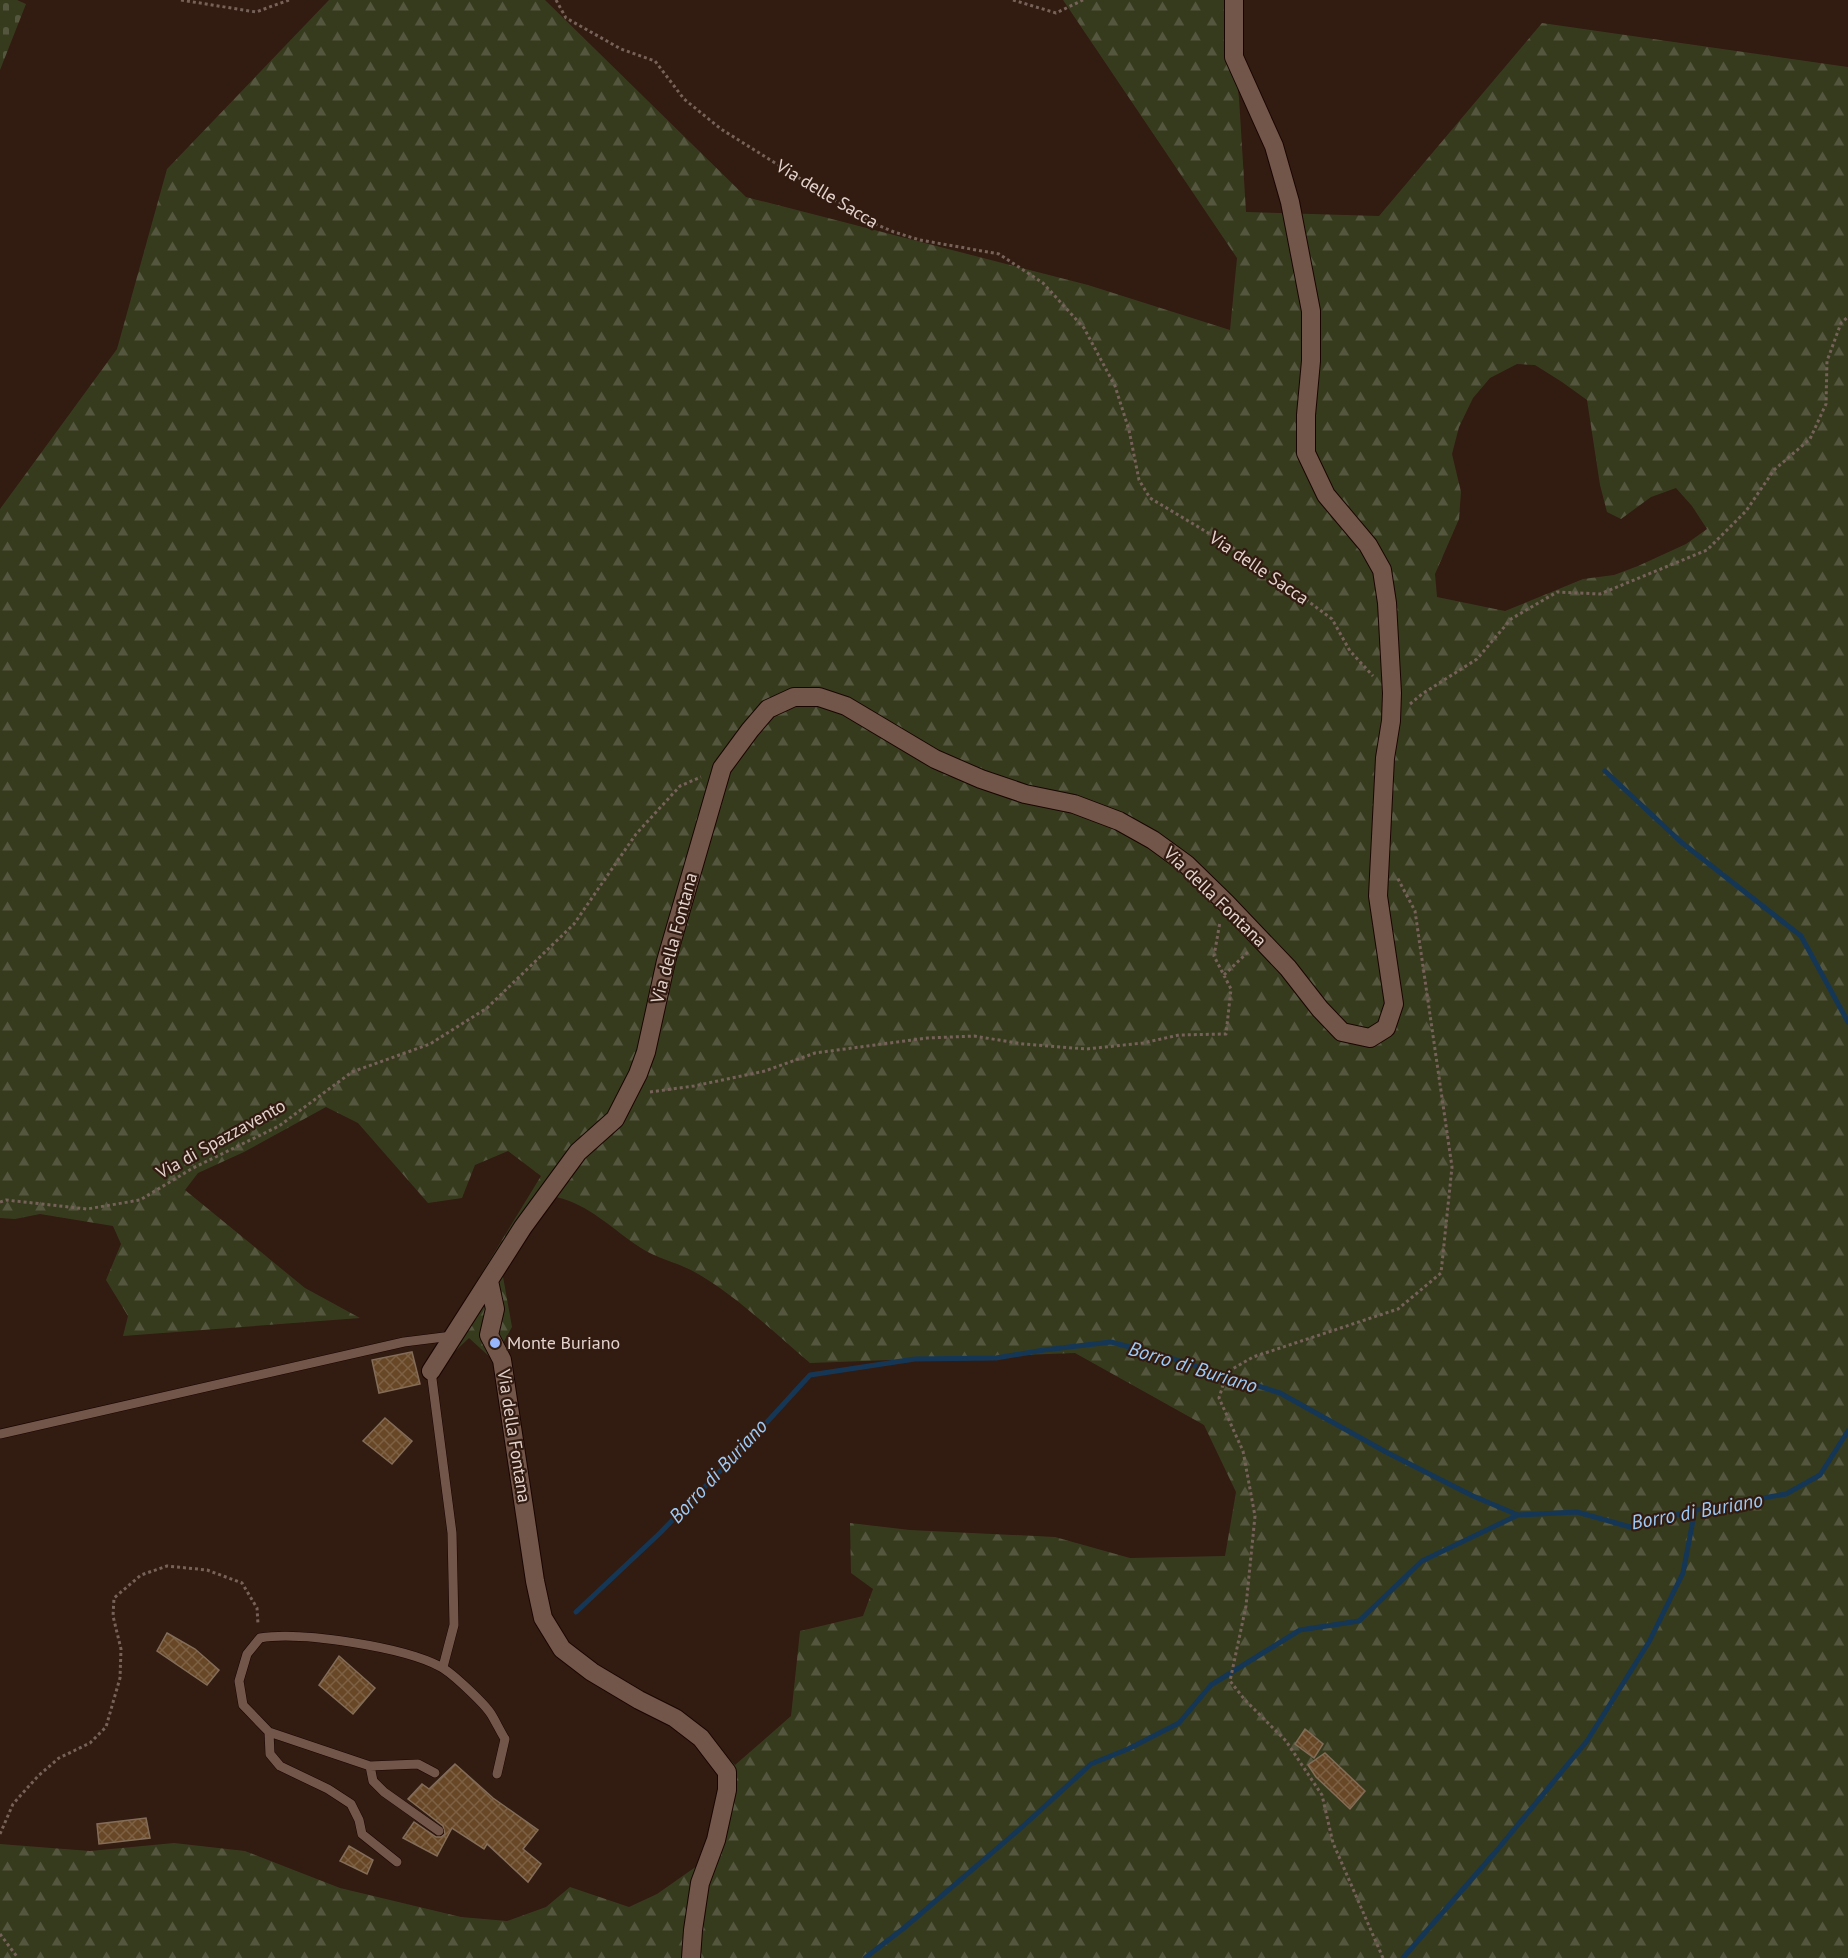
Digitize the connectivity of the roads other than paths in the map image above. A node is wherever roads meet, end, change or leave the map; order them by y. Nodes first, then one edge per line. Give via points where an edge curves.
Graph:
1 (1234, 0) edge
2 (489, 1281) junction
3 (466, 1319) junction
4 (455, 1335) junction
5 (489, 1335) junction
6 (431, 1371) joint
7 (0, 1434) edge
8 (443, 1667) junction
9 (269, 1732) junction
10 (370, 1766) junction
11 (435, 1773) dead end
12 (496, 1774) dead end
13 (439, 1831) dead end
14 (397, 1862) dead end
15 (691, 1958) edge

1 - 2 street, Via della Fontana via 1234,57 1274,146 1290,201 1311,311 1305,453 1326,495 1368,545 1382,570 1387,603 1392,693 1378,896 1394,1004 1386,1028 1370,1038 1342,1032 1226,903 1186,864 1154,840 1074,804 1025,794 935,759 846,706 819,697 794,697 768,709 722,768 666,961 646,1052 615,1119 578,1152
2 - 3 street, Via della Fontana
2 - 5 street via 495,1310
3 - 4 street, Via della Fontana
3 - 5 street
4 - 6 street, Via della Fontana
4 - 7 lane via 404,1342
5 - 15 street, Via della Fontana via 502,1360 543,1618 562,1649 592,1672 675,1718 701,1738 727,1772 716,1840 700,1883
6 - 8 lane via 453,1533 454,1624
8 - 9 lane via 366,1646 277,1635 260,1638 247,1654 238,1681 243,1704
8 - 12 lane via 490,1712 505,1738
9 - 10 lane
9 - 14 lane via 270,1754 280,1766 351,1804 362,1834
10 - 11 lane via 418,1764
10 - 13 lane via 373,1781 384,1792

